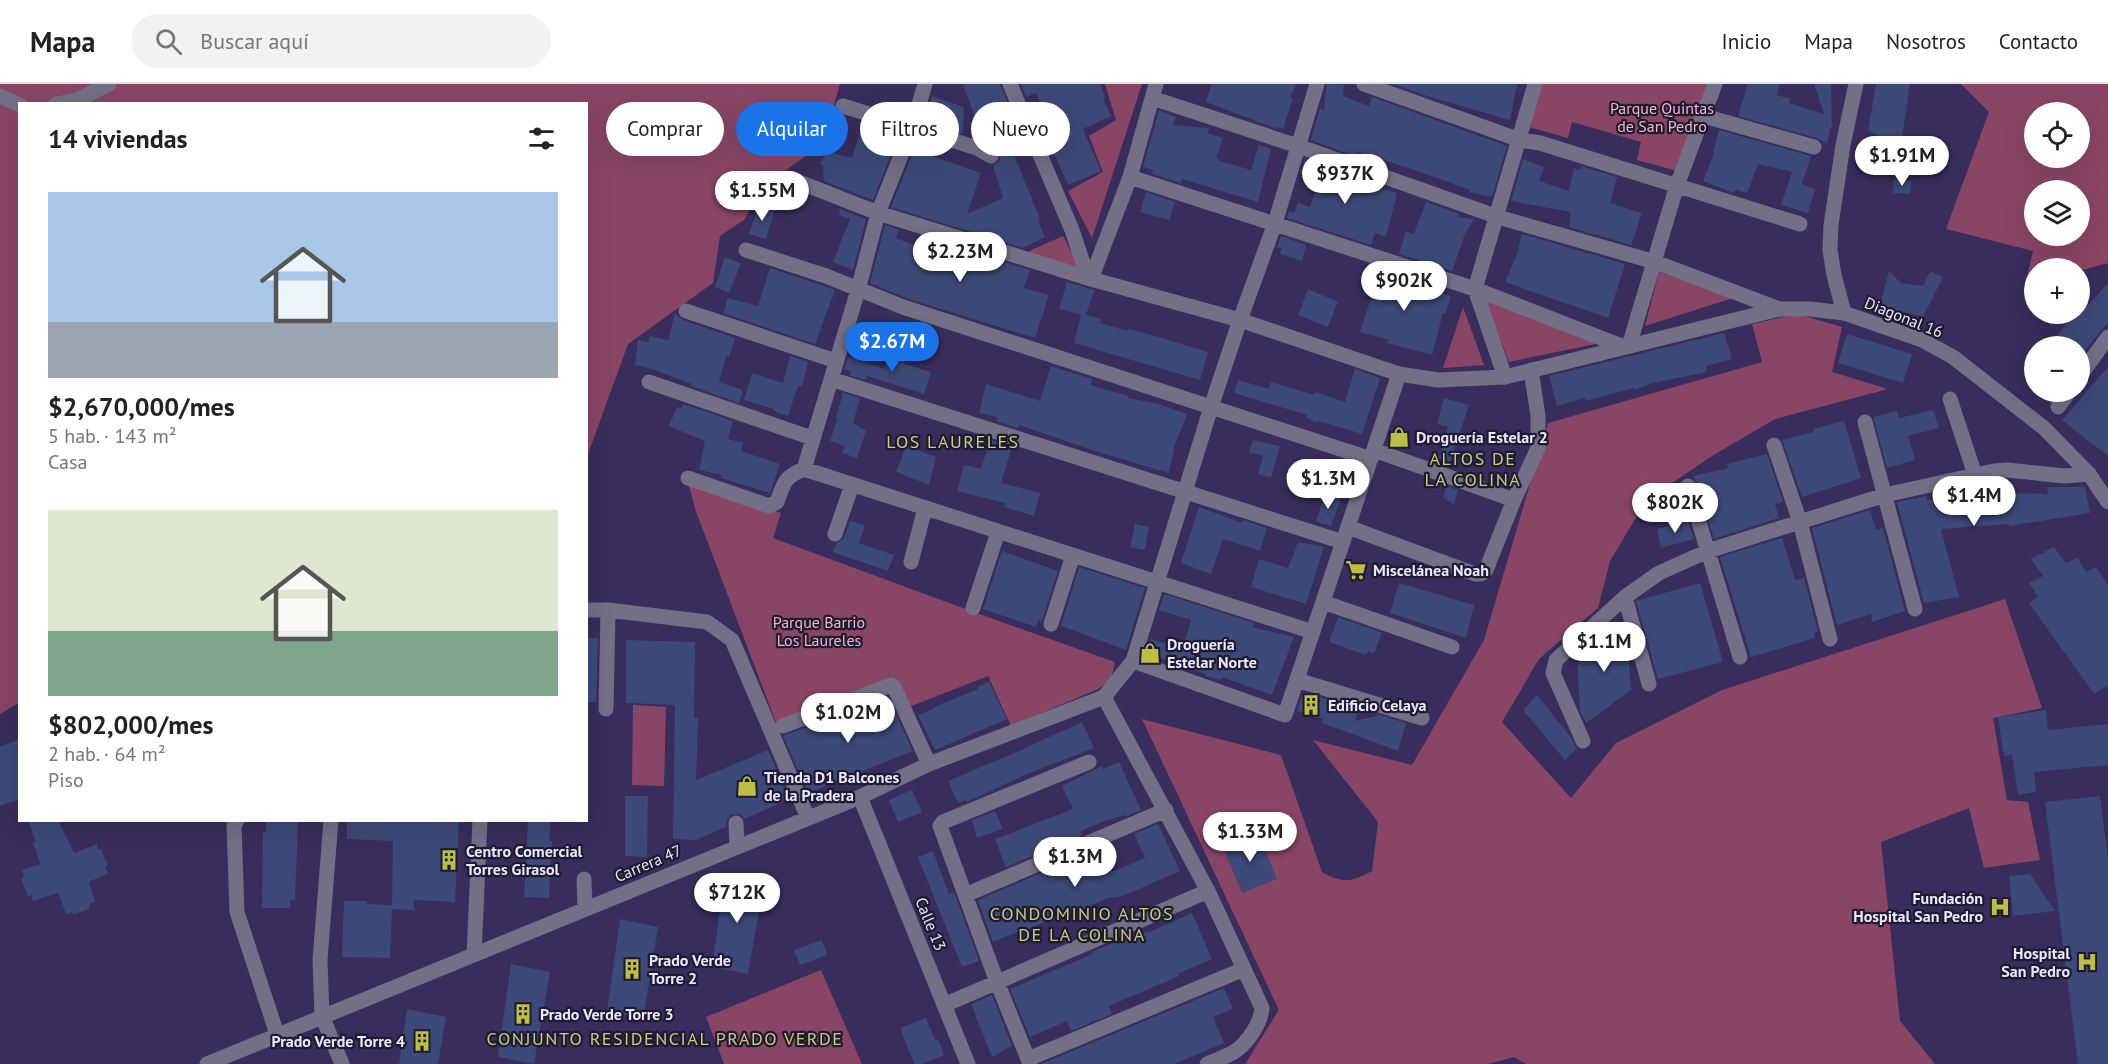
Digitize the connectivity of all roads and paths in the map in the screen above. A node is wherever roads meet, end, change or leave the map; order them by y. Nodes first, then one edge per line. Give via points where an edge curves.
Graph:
1 (109, 84) edge
2 (925, 84) edge
3 (1010, 84) edge
4 (1317, 84) edge
5 (1364, 84) edge
6 (1535, 84) edge
7 (1715, 84) edge
8 (1855, 85) edge
9 (1154, 91) edge
10 (0, 96) edge
11 (66, 102) edge
12 (920, 102) edge
13 (18, 104) edge
14 (1704, 116) junction
15 (1520, 140) junction
16 (1298, 146) junction
17 (1814, 147) dead end
18 (901, 156) edge
19 (1130, 177) junction
20 (794, 180) dead end
21 (1677, 185) junction
22 (878, 213) junction
23 (1498, 217) junction
24 (1275, 223) junction
25 (1800, 224) dead end
26 (746, 250) dead end
27 (1655, 262) junction
28 (1089, 278) junction
29 (1476, 289) junction
30 (858, 290) junction
31 (1779, 309) junction
32 (686, 311) dead end
33 (1845, 313) junction
34 (1240, 320) junction
35 (2108, 338) edge
36 (1627, 347) junction
37 (836, 361) junction
38 (2090, 362) edge
39 (1531, 370) junction
40 (1399, 374) junction
41 (1505, 377) junction
42 (831, 379) junction
43 (649, 382) dead end
44 (1950, 399) dead end
45 (2062, 402) edge
46 (1211, 407) junction
47 (2058, 407) dead end
48 (1865, 422) dead end
49 (812, 438) junction
50 (1774, 445) dead end
51 (1372, 454) junction
52 (804, 469) junction
53 (2088, 474) junction
54 (1975, 475) junction
55 (687, 478) dead end
56 (852, 485) junction
57 (1688, 486) dead end
58 (1185, 491) junction
59 (1885, 495) junction
60 (1514, 500) junction
61 (2108, 502) edge
62 (925, 508) junction
63 (1800, 522) junction
64 (998, 532) junction
65 (835, 534) dead end
66 (1346, 534) junction
67 (1708, 551) junction
68 (1073, 555) junction
69 (911, 562) dead end
70 (1158, 582) junction
71 (1625, 597) junction
72 (1323, 602) junction
73 (973, 608) dead end
74 (1916, 609) dead end
75 (588, 610) edge
76 (608, 610) junction
77 (1051, 624) dead end
78 (1313, 632) junction
79 (1830, 639) dead end
80 (1452, 647) dead end
81 (1740, 657) dead end
82 (1133, 661) junction
83 (1297, 680) junction
84 (1649, 684) dead end
85 (1104, 697) junction
86 (606, 710) dead end
87 (1422, 718) dead end
88 (783, 726) dead end
89 (1583, 741) dead end
90 (1089, 762) dead end
91 (929, 764) junction
92 (860, 796) junction
93 (1166, 810) junction
94 (808, 818) junction
95 (236, 822) edge
96 (331, 822) edge
97 (480, 822) edge
98 (736, 823) dead end
99 (737, 846) junction
100 (584, 879) dead end
101 (1208, 891) junction
102 (965, 895) junction
103 (585, 909) junction
104 (474, 955) junction
105 (1244, 969) junction
106 (997, 982) junction
107 (944, 1005) junction
108 (322, 1016) junction
109 (277, 1034) junction
110 (1029, 1061) edge
111 (207, 1064) edge
112 (342, 1064) edge
113 (968, 1064) edge
114 (1207, 1064) edge

1 - 11 street
2 - 12 street
3 - 28 street
4 - 16 street
5 - 15 street
6 - 15 street
7 - 14 street
8 - 33 street via 1831,225 1832,267
9 - 16 street
9 - 19 street
10 - 13 street
14 - 17 street
14 - 21 street
15 - 21 street
15 - 23 street
16 - 23 street
16 - 24 street
18 - 22 street
19 - 24 street
19 - 28 street
20 - 22 street
21 - 25 street
21 - 27 street
22 - 28 street
22 - 30 street
23 - 27 street
23 - 29 street
24 - 29 street
24 - 34 street
26 - 30 street
27 - 31 street
27 - 36 street
28 - 34 street
29 - 36 street
29 - 41 street
30 - 37 street
30 - 46 street
31 - 33 street, Diagonal 16
31 - 36 street
32 - 37 street
33 - 53 street, Diagonal 16 via 1922,340 1953,357 2044,428
34 - 40 street
34 - 46 street
35 - 38 street
36 - 39 street
37 - 42 street
39 - 41 street
39 - 60 street via 1538,448
40 - 41 street via 1438,380
40 - 51 street
42 - 49 street
42 - 58 street
43 - 49 street
44 - 54 street
45 - 47 street
46 - 51 street
46 - 58 street
48 - 59 street
49 - 52 street
50 - 63 street
51 - 60 street
51 - 66 street
52 - 55 street via 790,474 777,502 769,506
52 - 56 street
53 - 54 street via 2007,471
53 - 61 street, Diagonal 16
54 - 59 street
56 - 62 street
56 - 65 street
57 - 67 street
58 - 66 street
58 - 70 street
59 - 63 street
59 - 74 street
60 - 66 street via 1481,574
62 - 64 street
62 - 69 street
63 - 67 street
63 - 79 street
64 - 68 street
64 - 73 street
66 - 72 street
67 - 71 street via 1659,573
67 - 81 street
68 - 70 street
68 - 77 street
70 - 78 street
70 - 82 street
71 - 84 street
71 - 89 street via 1553,666
72 - 78 street
72 - 80 street
75 - 76 street
76 - 86 street
76 - 94 street via 707,622 732,639
78 - 83 street
82 - 83 street via 1285,715
82 - 85 street
83 - 87 street
85 - 91 street, Carrera 47
85 - 93 street
88 - 91 street via 891,685
90 - 102 street via 943,822 940,831
91 - 92 street, Carrera 47
92 - 94 street, Carrera 47
92 - 107 street, Calle 13
93 - 101 street
93 - 102 street
94 - 99 street, Carrera 47
95 - 109 street via 237,912
96 - 108 street via 320,960
97 - 104 street
98 - 99 street
99 - 103 street, Carrera 47
100 - 103 street
101 - 105 street
101 - 106 street
102 - 106 street
103 - 104 street, Carrera 47
104 - 108 street, Carrera 47
105 - 110 street
105 - 114 street via 1262,1008 1259,1021 1243,1045
106 - 107 street
106 - 110 street
107 - 113 street, Calle 13
108 - 109 street, Carrera 47
108 - 112 street
109 - 111 street, Carrera 47

